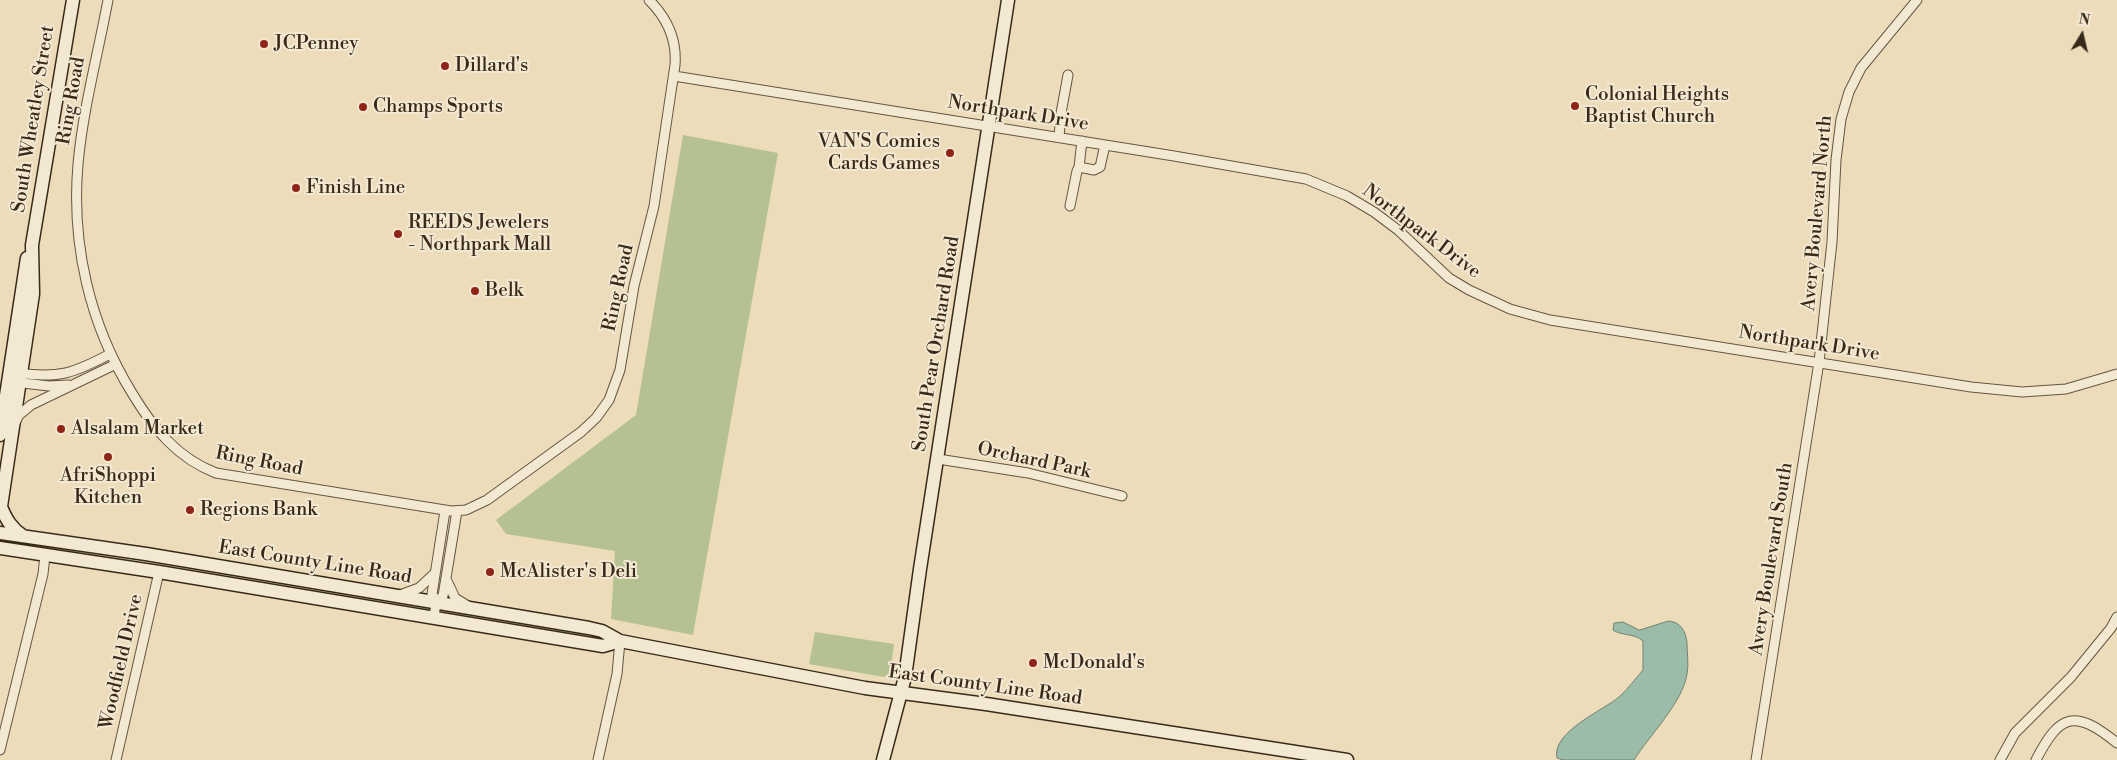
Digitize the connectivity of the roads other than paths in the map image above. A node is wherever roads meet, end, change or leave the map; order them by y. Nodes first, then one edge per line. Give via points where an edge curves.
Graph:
1 (73, 0) edge
2 (108, 0) edge
3 (649, 0) edge
4 (1008, 0) edge
5 (1917, 0) edge
6 (1068, 75) dead end
7 (674, 76) junction
8 (989, 126) junction
9 (1059, 138) junction
10 (1082, 141) junction
11 (1105, 145) junction
12 (1080, 167) junction
13 (1070, 206) dead end
14 (110, 354) junction
15 (1820, 362) junction
16 (116, 364) junction
17 (2117, 374) edge
18 (14, 377) junction
19 (83, 381) junction
20 (12, 430) junction
21 (0, 435) edge
22 (938, 459) junction
23 (1122, 496) dead end
24 (0, 510) edge
25 (445, 511) junction
26 (458, 511) junction
27 (0, 533) edge
28 (25, 537) junction
29 (0, 548) edge
30 (45, 555) junction
31 (159, 572) junction
32 (435, 573) junction
33 (446, 578) junction
34 (398, 596) junction
35 (436, 602) junction
36 (471, 608) junction
37 (2117, 617) edge
38 (434, 618) junction
39 (620, 641) junction
40 (900, 693) junction
41 (2117, 743) edge
42 (0, 750) edge
43 (116, 760) edge
44 (598, 760) edge
45 (883, 760) edge
46 (1347, 760) edge
47 (1756, 760) edge
48 (2000, 760) edge
49 (2036, 760) edge

1 - 18 main road, South Wheatley Street via 32,245 24,273
2 - 14 street, Ring Road via 82,137 76,205 86,284
3 - 7 street, Ring Road via 671,33 676,56
4 - 8 main road, South Pear Orchard Road
5 - 15 street, Avery Boulevard North via 1861,68 1844,109 1836,160
6 - 9 street
7 - 8 street, Northpark Drive
7 - 26 street, Ring Road via 654,206 638,269 620,370 609,400 581,432 480,504
8 - 9 street, Northpark Drive
8 - 22 main road, South Pear Orchard Road
9 - 10 street, Northpark Drive
10 - 11 street, Northpark Drive
10 - 12 street
11 - 12 street via 1100,167 1094,170
11 - 15 street, Northpark Drive via 1288,175 1322,185 1374,212 1449,278 1488,300 1529,315
12 - 13 street via 1076,171
14 - 16 street, Ring Road
14 - 18 street via 64,374
15 - 17 street, Northpark Drive via 1970,387 2022,392 2066,389
15 - 47 street, Avery Boulevard South
16 - 19 street
16 - 25 street, Ring Road via 161,435 205,469 233,477
18 - 19 street via 60,386
18 - 20 main road, South Wheatley Street
18 - 21 main road, South Wheatley Street
19 - 20 street via 27,408
20 - 24 main road, South Wheatley Street
22 - 23 street, Orchard Park via 1028,473
22 - 40 main road, South Pear Orchard Road
24 - 28 main road via 15,530
25 - 26 street, Ring Road
25 - 32 street
26 - 33 street
27 - 28 main road, East County Line Road
28 - 34 main road, East County Line Road
29 - 30 main road, East County Line Road
30 - 31 main road, East County Line Road
30 - 42 street
31 - 38 main road, East County Line Road
31 - 43 street, Woodfield Drive
32 - 34 street via 419,588
32 - 35 street via 432,594
33 - 35 street via 443,596
33 - 36 street via 452,594
34 - 35 main road, East County Line Road
35 - 36 main road, East County Line Road
35 - 38 street
36 - 39 main road, East County Line Road via 602,631
37 - 48 street via 2070,677 2015,734
38 - 39 main road, East County Line Road via 603,646
39 - 40 main road, East County Line Road
39 - 44 street via 617,674
40 - 45 main road, South Pear Orchard Road
40 - 46 main road, East County Line Road
41 - 49 street via 2081,721 2070,720 2056,729

